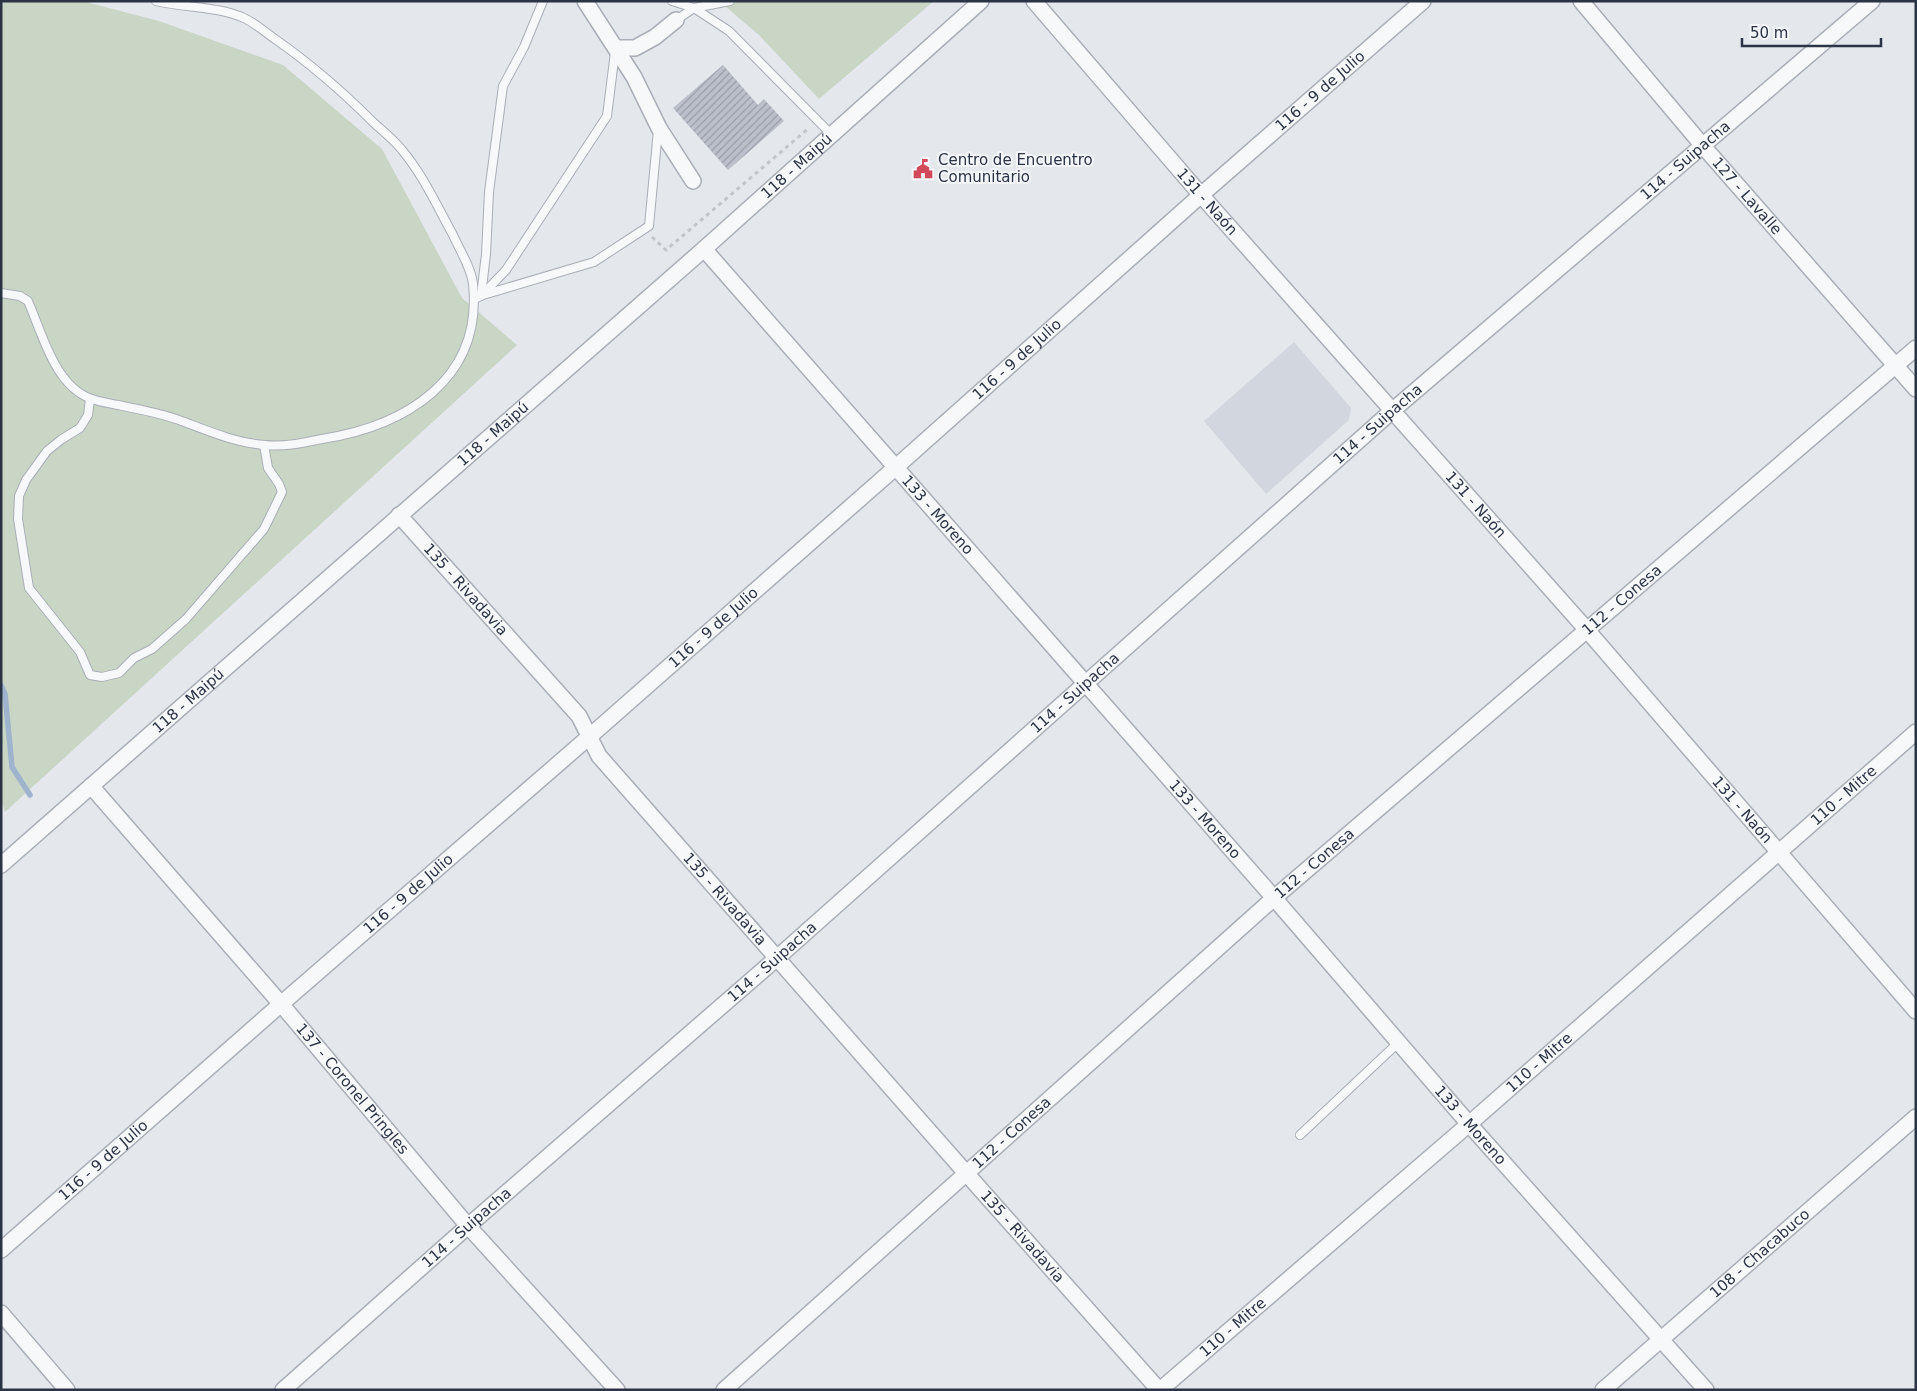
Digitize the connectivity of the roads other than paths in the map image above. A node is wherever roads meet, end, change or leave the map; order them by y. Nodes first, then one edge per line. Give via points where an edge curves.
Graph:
1 (156, 1) edge
2 (544, 1) edge
3 (585, 1) edge
4 (672, 1) edge
5 (730, 1) edge
6 (981, 1) edge
7 (1034, 1) edge
8 (1423, 1) edge
9 (1581, 1) edge
10 (1872, 1) edge
11 (694, 8) junction
12 (676, 20) joint
13 (616, 48) junction
14 (658, 128) junction
15 (832, 135) junction
16 (1703, 146) junction
17 (693, 181) dead end
18 (1201, 195) junction
19 (704, 249) junction
20 (1, 293) edge
21 (477, 297) junction
22 (1916, 348) edge
23 (1895, 366) junction
24 (1916, 389) edge
25 (90, 399) junction
26 (1393, 410) junction
27 (264, 446) junction
28 (896, 467) junction
29 (399, 515) junction
30 (1587, 630) junction
31 (1086, 684) junction
32 (1916, 732) edge
33 (589, 737) junction
34 (90, 786) junction
35 (1780, 852) junction
36 (1, 865) edge
37 (1274, 898) junction
38 (777, 958) junction
39 (281, 1004) junction
40 (1916, 1011) edge
41 (1399, 1042) junction
42 (1916, 1116) edge
43 (1469, 1124) junction
44 (1300, 1135) dead end
45 (966, 1173) junction
46 (468, 1226) junction
47 (1, 1250) edge
48 (1, 1313) edge
49 (1661, 1338) junction
50 (67, 1390) edge
51 (283, 1390) edge
52 (617, 1390) edge
53 (724, 1390) edge
54 (1160, 1390) edge
55 (1603, 1390) edge
56 (1706, 1390) edge

1 - 21 lane via 246,19 292,51 344,94 401,149 426,184 466,263
2 - 21 lane via 503,86 489,192 486,254
3 - 13 street
4 - 11 lane
5 - 11 lane
6 - 15 street, 118 - Maipú
7 - 18 street, 131 - Naón
8 - 18 street, 116 - 9 de Julio
9 - 16 street, 127 - Lavalle
10 - 16 street, 114 - Suipacha
11 - 12 lane
11 - 15 lane via 729,31
12 - 13 street via 635,48
13 - 14 street
13 - 21 lane via 607,116 506,270
14 - 17 street
14 - 21 lane via 649,226 594,262
15 - 19 street, 118 - Maipú
16 - 23 street, 127 - Lavalle
16 - 26 street, 114 - Suipacha
18 - 26 street, 131 - Naón
18 - 28 street, 116 - 9 de Julio
19 - 28 street, 133 - Moreno
19 - 29 street, 118 - Maipú
20 - 25 lane via 20,296 28,301 59,372 69,385
21 - 27 lane via 464,351 448,376 415,407 344,436
22 - 23 street, 112 - Conesa
23 - 24 street, 127 - Lavalle
23 - 30 street, 112 - Conesa
25 - 27 lane via 172,418 234,440
25 - 27 lane via 88,415 80,428 47,451 26,480 19,496 18,519 29,588 80,652 90,675 102,677 119,673 134,658 152,649 186,618 264,529 282,492 268,468
26 - 30 street, 131 - Naón
26 - 31 street, 114 - Suipacha
28 - 31 street, 133 - Moreno
28 - 33 street, 116 - 9 de Julio
29 - 33 street, 135 - Rivadavia via 579,716
29 - 34 street, 118 - Maipú
30 - 35 street, 131 - Naón
30 - 37 street, 112 - Conesa
31 - 37 street, 133 - Moreno
31 - 38 street, 114 - Suipacha
32 - 35 street, 110 - Mitre
33 - 38 street, 135 - Rivadavia via 600,756
33 - 39 street, 116 - 9 de Julio
34 - 36 street, 118 - Maipú
34 - 39 street, 137 - Coronel Pringles
35 - 40 street, 131 - Naón
35 - 43 street, 110 - Mitre
37 - 41 street, 133 - Moreno
37 - 45 street, 112 - Conesa
38 - 45 street, 135 - Rivadavia
38 - 46 street, 114 - Suipacha
39 - 46 street, 137 - Coronel Pringles
39 - 47 street, 116 - 9 de Julio
41 - 43 street, 133 - Moreno
41 - 44 lane
42 - 49 street, 108 - Chacabuco
43 - 49 street, 133 - Moreno
43 - 54 street, 110 - Mitre
45 - 53 street, 112 - Conesa
45 - 54 street, 135 - Rivadavia
46 - 51 street, 114 - Suipacha
46 - 52 street, 137 - Coronel Pringles
48 - 50 street
49 - 55 street, 108 - Chacabuco
49 - 56 street, 133 - Moreno

